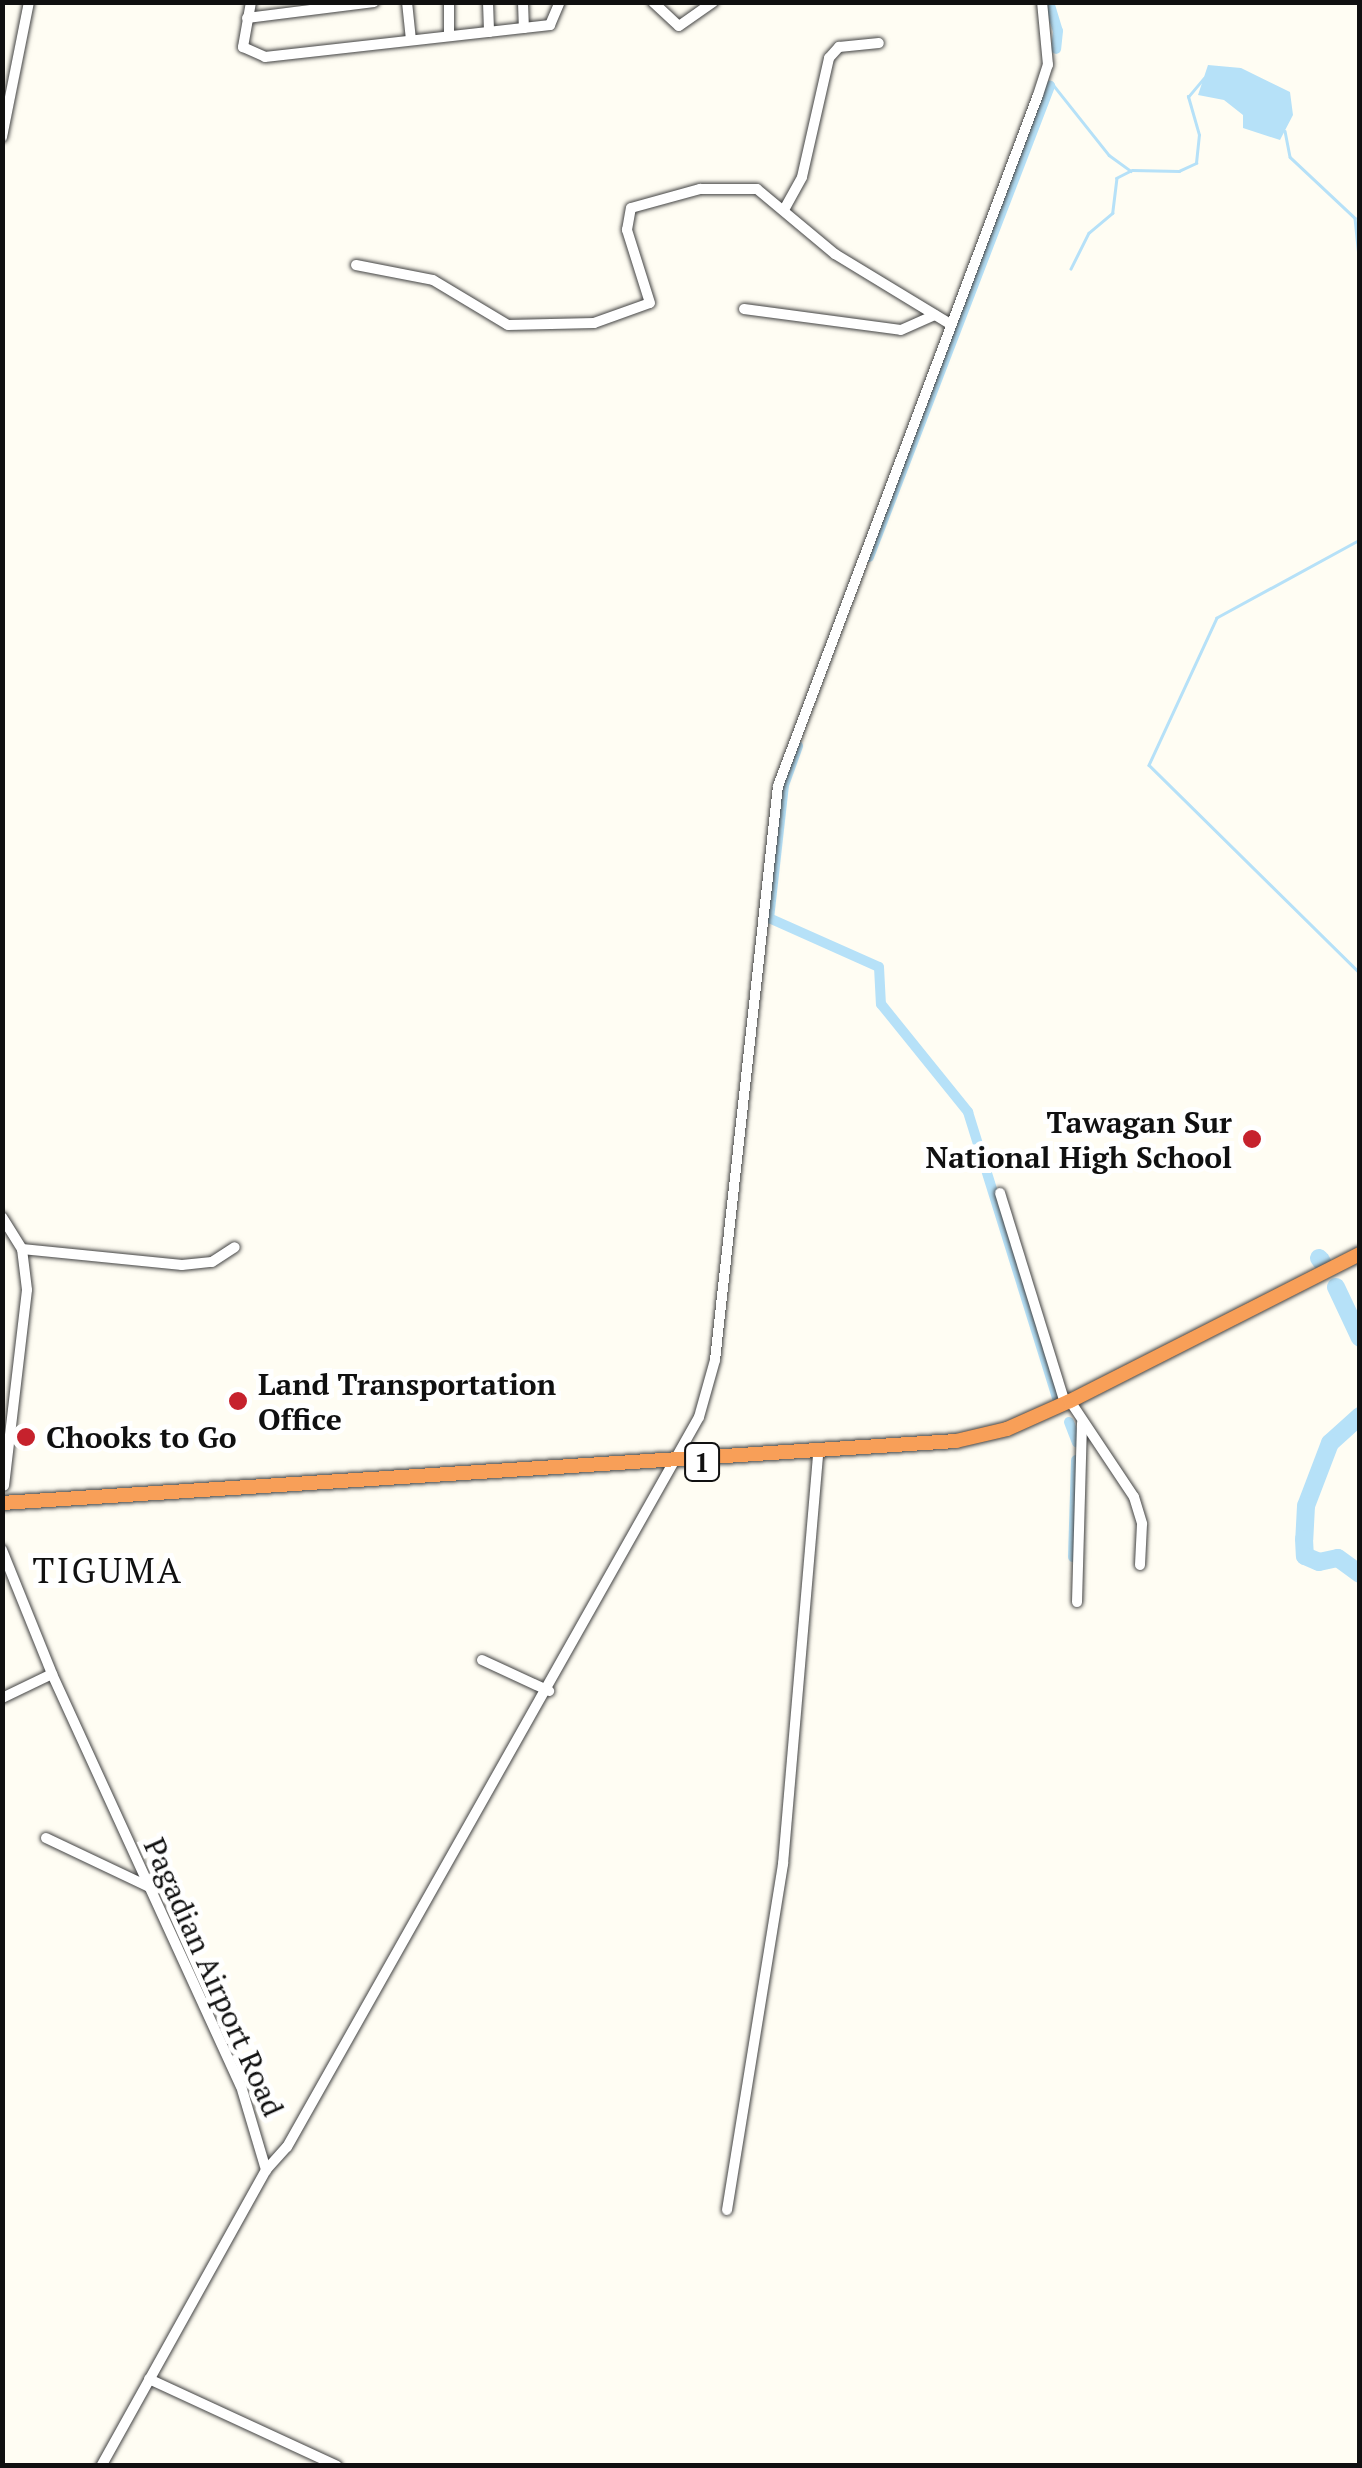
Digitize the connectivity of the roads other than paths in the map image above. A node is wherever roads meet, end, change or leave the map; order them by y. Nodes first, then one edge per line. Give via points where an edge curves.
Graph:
1 (29, 2) edge
2 (250, 2) edge
3 (407, 2) edge
4 (449, 2) edge
5 (488, 2) edge
6 (524, 2) edge
7 (560, 2) edge
8 (654, 2) edge
9 (1042, 2) edge
10 (369, 3) edge
11 (711, 3) edge
12 (248, 18) junction
13 (524, 28) junction
14 (489, 32) junction
15 (449, 36) junction
16 (411, 40) junction
17 (879, 42) dead end
18 (2, 137) edge
19 (785, 208) junction
20 (356, 265) dead end
21 (744, 310) dead end
22 (935, 315) junction
23 (950, 324) junction
24 (1000, 1193) dead end
25 (2, 1217) edge
26 (235, 1248) dead end
27 (22, 1249) junction
28 (1360, 1254) edge
29 (1067, 1402) junction
30 (1082, 1422) junction
31 (818, 1454) junction
32 (678, 1463) junction
33 (3, 1495) edge
34 (2, 1550) edge
35 (1140, 1565) dead end
36 (1078, 1602) dead end
37 (482, 1660) dead end
38 (52, 1674) junction
39 (549, 1690) junction
40 (2, 1698) edge
41 (46, 1838) dead end
42 (148, 1887) junction
43 (266, 2170) junction
44 (727, 2210) dead end
45 (148, 2379) junction
46 (102, 2466) edge
47 (337, 2466) edge

1 - 18 street
2 - 12 street
3 - 16 street
4 - 15 street
5 - 14 street
6 - 13 street
7 - 13 street via 556,21
8 - 11 street via 679,26
9 - 23 street via 1048,65
10 - 12 street
12 - 16 street via 243,47 252,56
13 - 14 street
14 - 15 street
15 - 16 street
17 - 19 street via 839,47 829,58 802,177
19 - 20 street via 757,189 708,188 631,208 627,230 650,303 578,326 500,323 442,283
19 - 22 street via 835,254
21 - 22 street via 901,330
22 - 23 street
23 - 32 street via 778,786 715,1360
24 - 29 street
25 - 27 street
26 - 27 street via 212,1262 182,1265
27 - 33 street via 26,1317
28 - 29 highway, 1
29 - 30 street
29 - 31 highway, 1 via 956,1440
30 - 35 street via 1134,1497
30 - 36 street
31 - 32 highway, 1
31 - 44 street via 781,1882
32 - 33 highway, 1
32 - 39 street
34 - 38 street, Pagadian Airport Road
37 - 39 street
38 - 40 street
38 - 42 street, Pagadian Airport Road
39 - 43 street via 288,2147
41 - 42 street
42 - 43 street, Pagadian Airport Road via 241,2086
43 - 45 street
45 - 46 street
45 - 47 street

